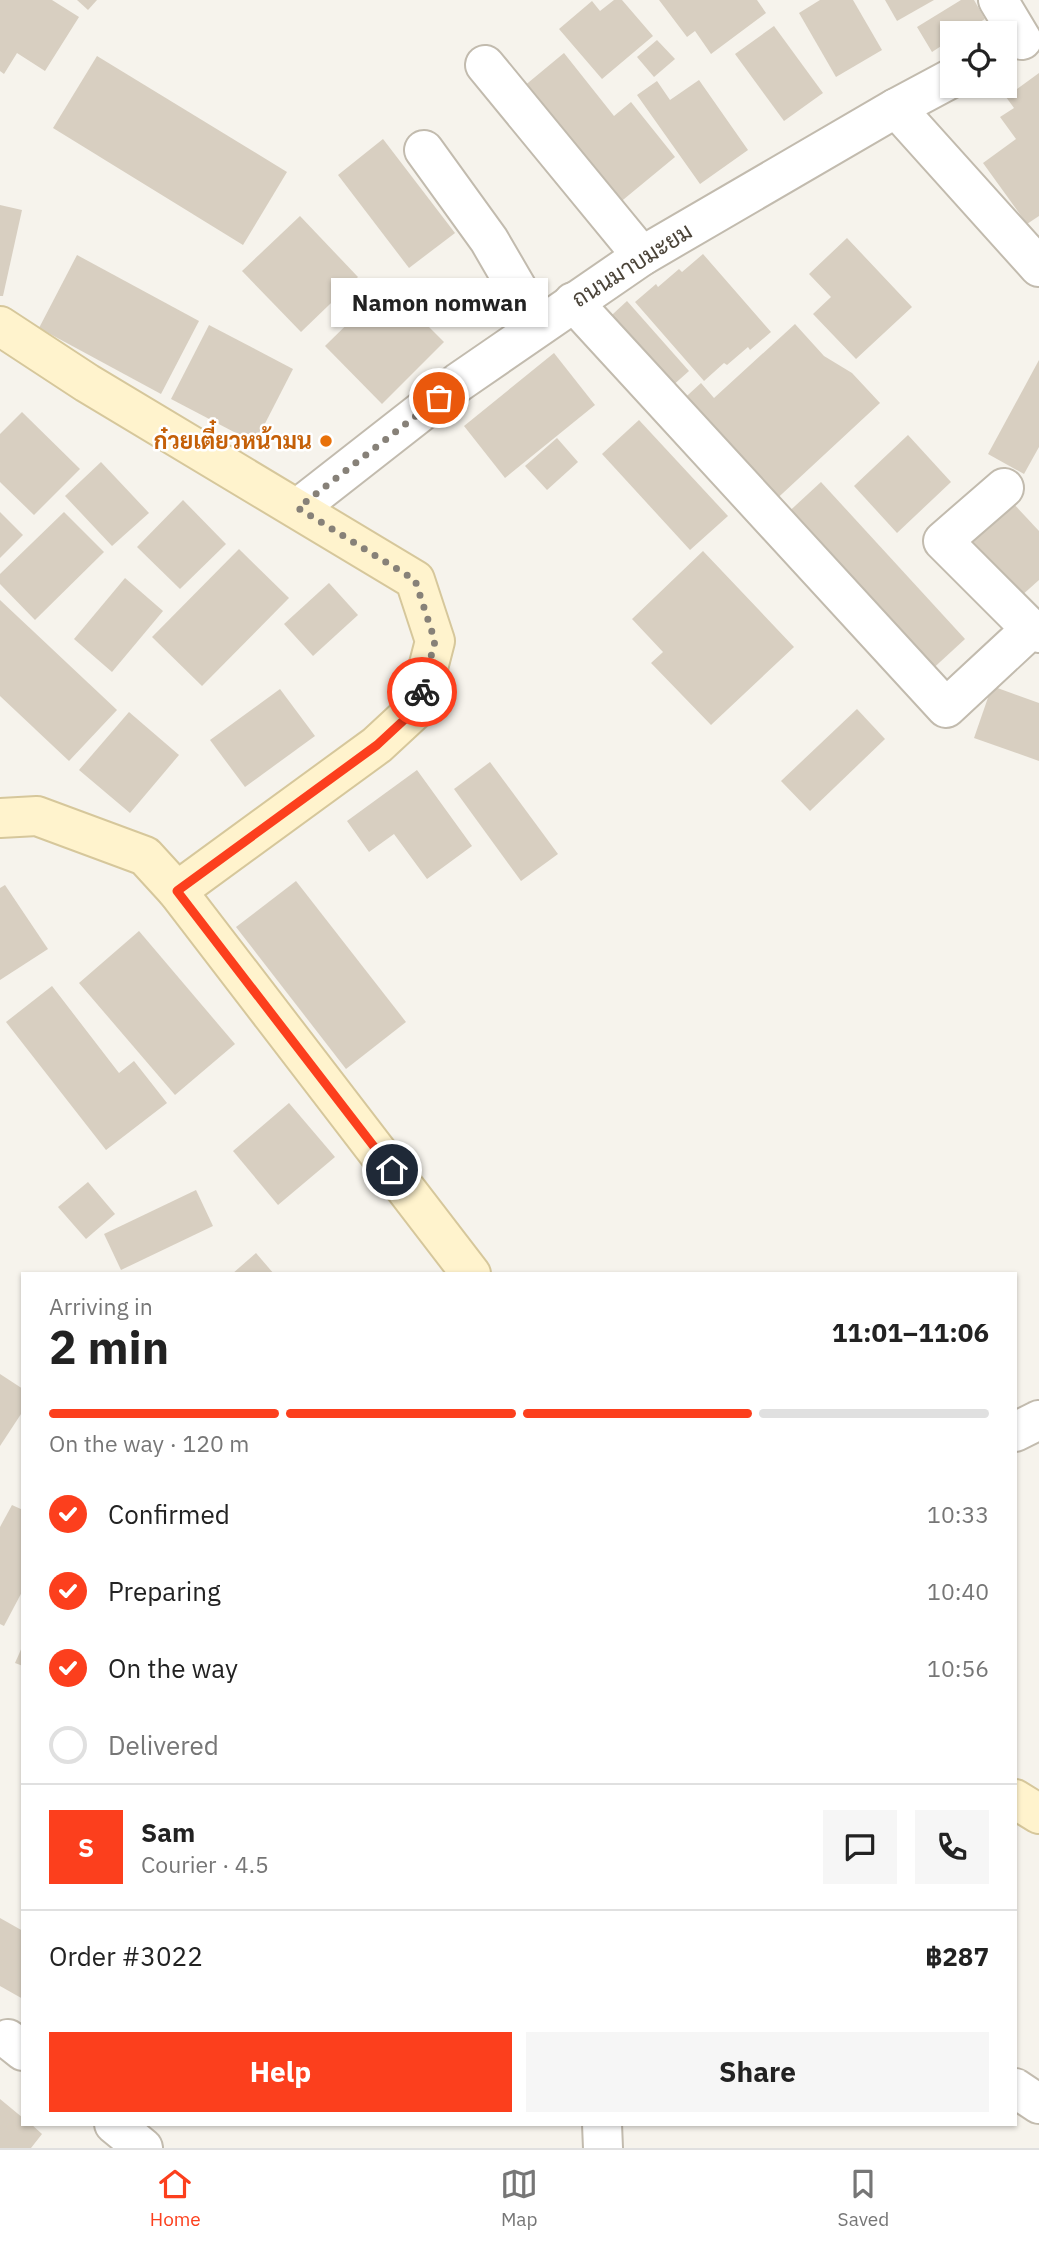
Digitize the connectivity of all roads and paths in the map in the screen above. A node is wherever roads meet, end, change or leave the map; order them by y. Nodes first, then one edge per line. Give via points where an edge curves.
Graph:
1 (998, 0) edge
2 (1022, 41) edge
3 (485, 65) dead end
4 (940, 84) edge
5 (896, 108) junction
6 (424, 150) dead end
7 (642, 256) junction
8 (1039, 267) edge
9 (573, 302) junction
10 (0, 326) edge
11 (539, 326) junction
12 (1004, 488) dead end
13 (298, 508) junction
14 (1035, 631) edge
15 (0, 818) edge
16 (177, 891) junction
17 (469, 1272) edge
18 (1039, 1420) edge
19 (1017, 1431) edge
20 (1017, 1800) edge
21 (1039, 1814) edge
22 (1017, 2089) edge
23 (1039, 2104) edge
24 (116, 2126) edge
25 (602, 2126) edge
26 (143, 2148) edge
27 (603, 2148) edge

1 - 2 street
3 - 7 street
4 - 5 street, ถนนมาบมะยม
5 - 7 street, ถนนมาบมะยม
5 - 8 street
6 - 11 street via 489,240
7 - 9 street, ถนนมาบมะยม
9 - 11 street, ถนนมาบมะยม
9 - 14 street via 946,708
10 - 13 street
11 - 13 street, ถนนมาบมะยม via 459,382
12 - 14 street via 943,541
13 - 16 street via 415,580 435,641 418,707 377,745
15 - 16 street via 37,816 145,856
16 - 17 street
18 - 19 street
20 - 21 street
22 - 23 street
24 - 26 street
25 - 27 street

